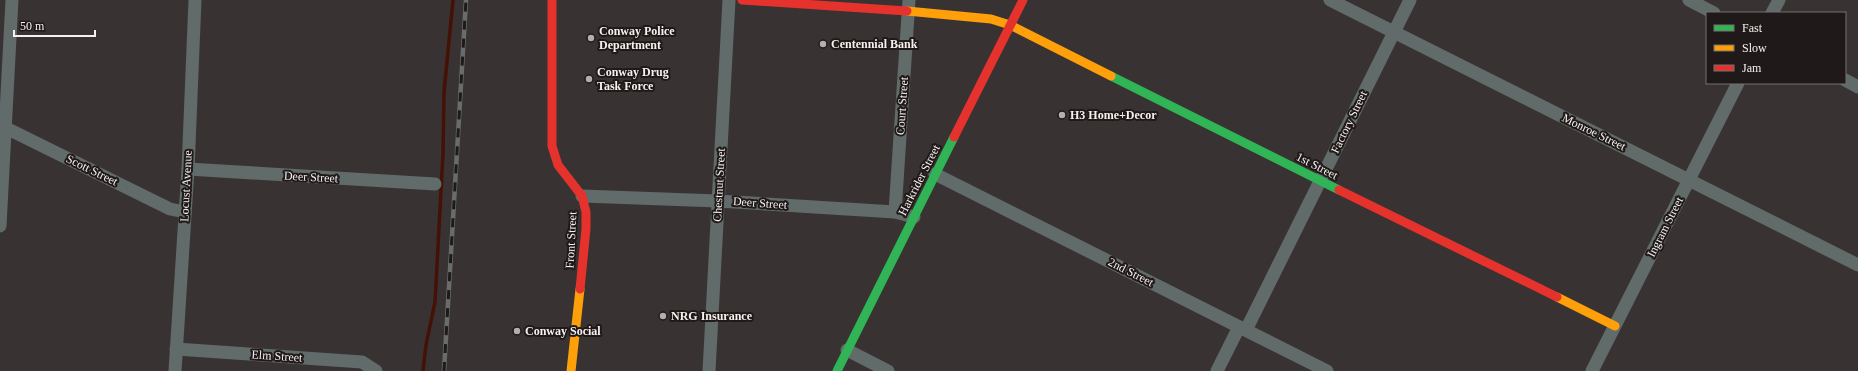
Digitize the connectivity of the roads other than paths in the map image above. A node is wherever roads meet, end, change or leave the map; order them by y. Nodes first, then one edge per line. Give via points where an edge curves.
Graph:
1 (12, 0) edge
2 (195, 0) edge
3 (552, 0) edge
4 (729, 0) edge
5 (742, 0) edge
6 (1023, 0) edge
7 (1330, 0) edge
8 (1410, 0) edge
9 (1689, 0) edge
10 (1779, 0) edge
11 (909, 5) edge
12 (1712, 12) edge
13 (1773, 12) edge
14 (1010, 25) junction
15 (1394, 32) junction
16 (1846, 81) edge
17 (1738, 84) edge
18 (1858, 87) edge
19 (3, 126) edge
20 (188, 170) junction
21 (935, 174) junction
22 (1690, 180) junction
23 (1320, 181) junction
24 (435, 184) dead end
25 (582, 196) junction
26 (718, 201) junction
27 (185, 212) junction
28 (895, 212) junction
29 (914, 217) junction
30 (0, 226) edge
31 (1858, 265) edge
32 (1615, 326) junction
33 (1243, 329) junction
34 (176, 349) junction
35 (847, 350) junction
36 (175, 371) edge
37 (376, 371) edge
38 (570, 371) edge
39 (709, 371) edge
40 (837, 371) edge
41 (888, 371) edge
42 (1217, 371) edge
43 (1327, 371) edge
44 (1592, 371) edge

1 - 19 street
2 - 20 street, Locust Avenue
3 - 25 street, Front Street via 552,146 558,165
4 - 26 street, Chestnut Street
5 - 11 street, 1st Street
6 - 14 street, Harkrider Street
7 - 15 street, Monroe Street
8 - 15 street, Factory Street
9 - 12 street
10 - 13 street
11 - 14 street, 1st Street via 991,19
11 - 28 street, Court Street
14 - 21 street, Harkrider Street
14 - 23 street, 1st Street
15 - 22 street, Monroe Street
15 - 23 street, Factory Street
16 - 18 street
17 - 22 street, Ingram Street
19 - 27 street, Scott Street via 170,209
19 - 30 street
20 - 24 street, Deer Street
20 - 27 street, Locust Avenue
21 - 29 street, Harkrider Street
21 - 33 street, 2nd Street
22 - 31 street, Monroe Street
22 - 32 street, Ingram Street
23 - 32 street, 1st Street
23 - 33 street, Factory Street
25 - 26 street, Deer Street
25 - 38 street, Front Street via 586,212 586,229
26 - 28 street, Deer Street
26 - 39 street, Chestnut Street
27 - 34 street, Locust Avenue
28 - 29 street, Deer Street
29 - 35 street, Harkrider Street
32 - 44 street, Ingram Street
33 - 42 street, Factory Street
33 - 43 street, 2nd Street
34 - 36 street, Locust Avenue
34 - 37 street, Elm Street via 362,362
35 - 40 street, Harkrider Street
35 - 41 street

